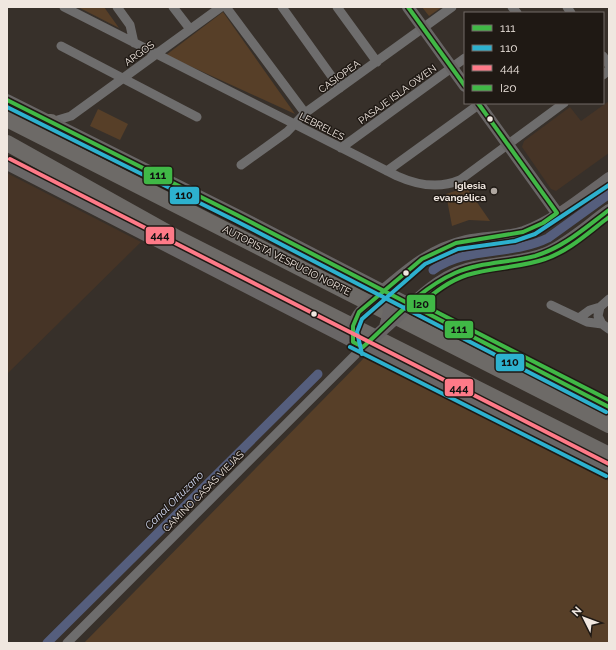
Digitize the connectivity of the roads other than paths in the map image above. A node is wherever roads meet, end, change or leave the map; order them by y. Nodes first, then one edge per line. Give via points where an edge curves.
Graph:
1 (64, 7) edge
2 (117, 7) edge
3 (173, 7) edge
4 (221, 7) edge
5 (226, 7) edge
6 (282, 7) edge
7 (337, 7) edge
8 (408, 7) edge
9 (452, 7) edge
10 (423, 28) junction
11 (190, 29) junction
12 (134, 43) junction
13 (61, 46) dead end
14 (156, 54) junction
15 (464, 59) edge
16 (377, 62) junction
17 (452, 68) junction
18 (123, 78) junction
19 (464, 85) edge
20 (340, 88) junction
21 (7, 100) edge
22 (479, 104) edge
23 (563, 104) edge
24 (305, 114) junction
25 (7, 115) edge
26 (71, 116) junction
27 (198, 117) dead end
28 (7, 119) edge
29 (51, 122) junction
30 (295, 124) junction
31 (70, 131) junction
32 (7, 143) edge
33 (508, 144) junction
34 (341, 148) junction
35 (7, 164) edge
36 (241, 165) dead end
37 (387, 171) junction
38 (609, 178) edge
39 (609, 210) edge
40 (557, 214) junction
41 (383, 295) junction
42 (609, 299) edge
43 (551, 305) dead end
44 (408, 307) junction
45 (600, 307) junction
46 (579, 318) junction
47 (603, 323) edge
48 (384, 329) junction
49 (358, 345) junction
50 (609, 407) edge
51 (609, 425) edge
52 (609, 455) edge
53 (609, 471) edge
54 (67, 643) edge

1 - 12 street, LEBRELES
2 - 12 street via 130,25
3 - 11 street
4 - 11 street, ARGOS
5 - 24 street
6 - 20 street
7 - 16 street
8 - 10 main road
9 - 10 street, CASIOPEA
10 - 16 street, CASIOPEA
10 - 17 main road
11 - 14 street, ARGOS
12 - 14 street, LEBRELES
13 - 18 street
14 - 18 street, ARGOS
14 - 30 street, LEBRELES
15 - 17 street, PASAJE ISLA OWEN
16 - 20 street, CASIOPEA
17 - 19 main road
17 - 34 street, PASAJE ISLA OWEN
18 - 26 street, ARGOS
18 - 27 street
20 - 24 street, CASIOPEA
21 - 29 main road
22 - 33 main road
22 - 37 street
23 - 33 street, LEBRELES
24 - 30 street, CASIOPEA
25 - 29 highway via 35,122
26 - 29 street, ARGOS
26 - 31 street
28 - 51 highway, AUTOPISTA VESPUCIO NORTE
29 - 31 main road
30 - 34 street, LEBRELES
30 - 36 street, CASIOPEA
31 - 41 main road
32 - 52 highway via 179,239
33 - 37 street, LEBRELES via 460,180 449,183 418,184
33 - 40 main road
34 - 37 street, LEBRELES
35 - 49 main road
38 - 40 main road
39 - 44 main road via 546,253 456,272
40 - 41 main road via 519,233 468,241 433,252 413,265
41 - 44 main road
41 - 48 main road, bridge via 389,312
41 - 49 main road, bridge via 357,315 353,326
42 - 45 street
43 - 46 street
44 - 48 main road, bridge
44 - 50 main road
45 - 46 street
45 - 47 street
46 - 47 street via 591,323
48 - 49 main road, bridge
49 - 53 main road
49 - 54 street, CAMINO CASAS VIEJAS

